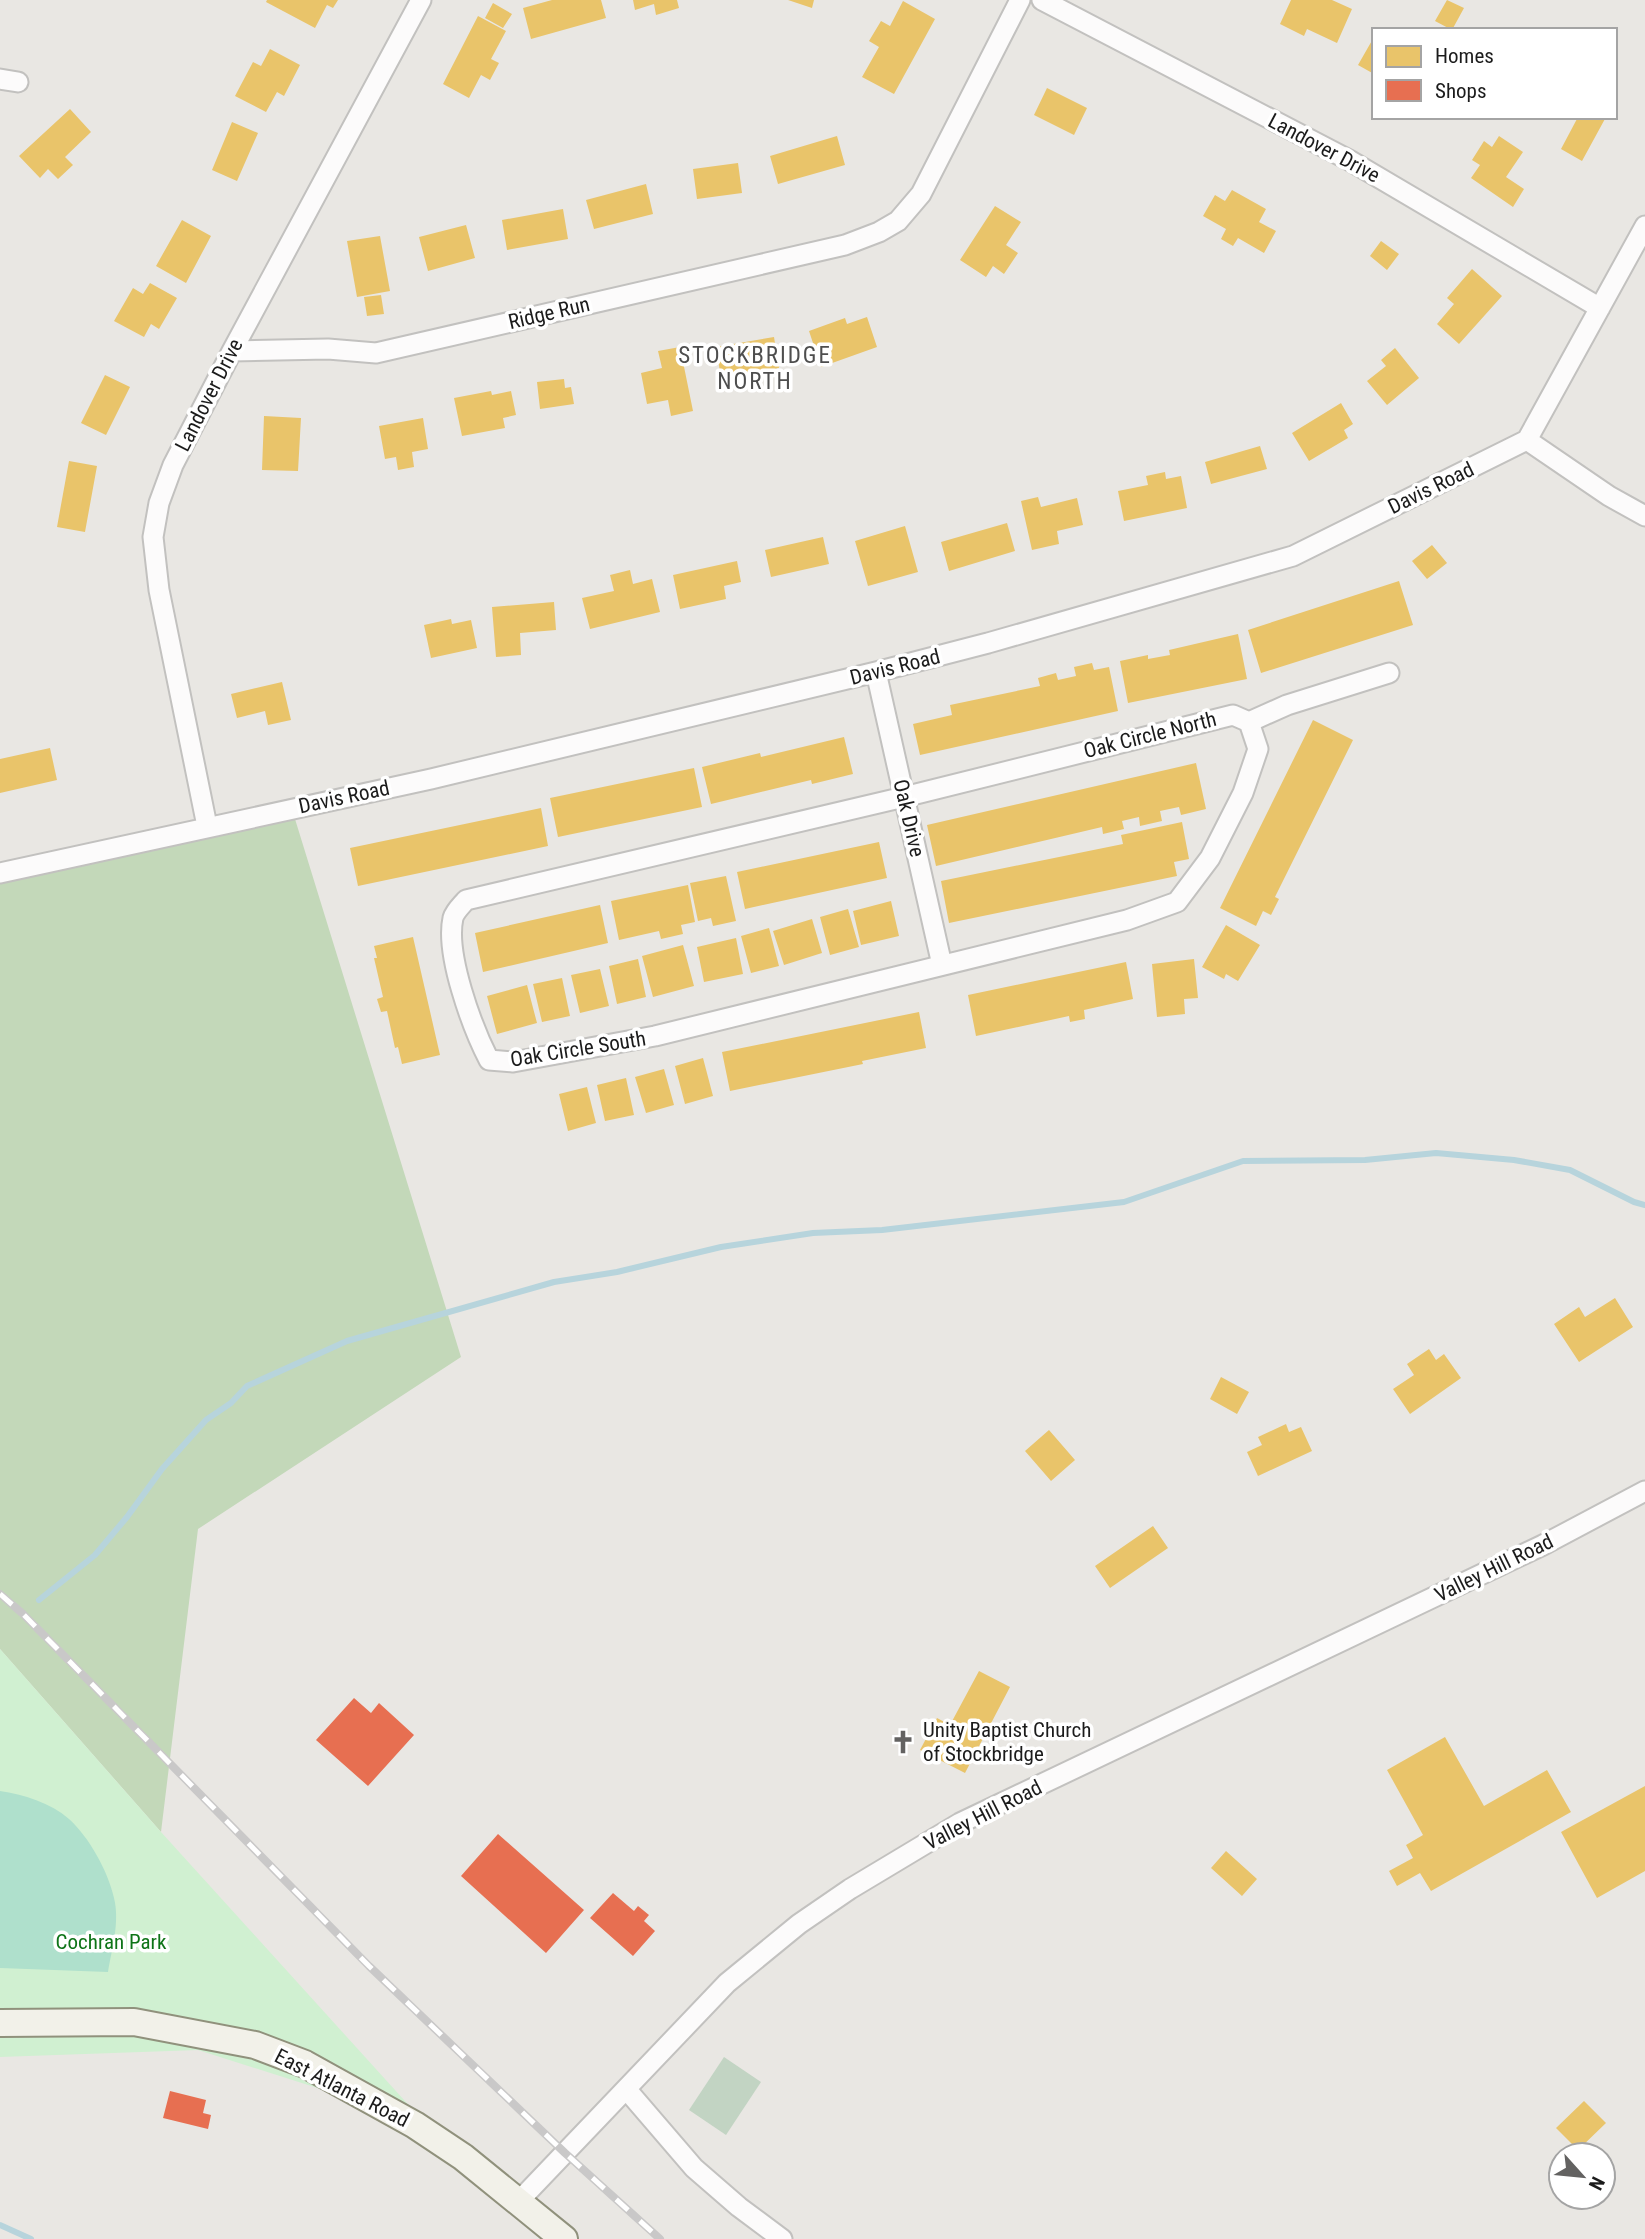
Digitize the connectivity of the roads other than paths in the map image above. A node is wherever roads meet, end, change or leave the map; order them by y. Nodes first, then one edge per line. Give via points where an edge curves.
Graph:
1 (421, 0) edge
2 (1020, 0) edge
3 (1042, 0) edge
4 (1645, 226) edge
5 (1600, 308) junction
6 (232, 351) junction
7 (1527, 440) junction
8 (1645, 516) edge
9 (876, 672) junction
10 (1389, 673) dead end
11 (1249, 722) junction
12 (904, 797) junction
13 (208, 826) junction
14 (0, 873) edge
15 (943, 965) junction
16 (1645, 1492) edge
17 (0, 2023) edge
18 (627, 2091) junction
19 (518, 2202) junction
20 (564, 2239) edge
21 (782, 2239) edge

1 - 6 street, Landover Drive
2 - 6 street, Ridge Run via 920,194 898,220 862,239 376,353
3 - 5 street, Landover Drive via 1349,160
4 - 5 street
5 - 7 street
6 - 13 street, Landover Drive via 173,465 153,537 159,590
7 - 8 street
7 - 9 street, Davis Road via 1293,556
9 - 12 street, Oak Drive
9 - 13 street, Davis Road via 431,779
10 - 11 street
11 - 12 street, Oak Circle North via 1233,715
11 - 15 street, Oak Circle North via 1258,749 1243,793 1210,858 1177,902 1126,920
12 - 15 street, Oak Drive
12 - 15 street, Oak Circle South via 466,900 453,915 450,947 477,1037 489,1060 513,1062 655,1036
13 - 14 street, Davis Road
16 - 18 street, Valley Hill Road via 960,1824 799,1924 727,1983
17 - 19 street, East Atlanta Road via 134,2022 255,2045 305,2064 415,2125
18 - 19 street, Valley Hill Road
18 - 21 street via 694,2168
19 - 20 street, East Atlanta Road

